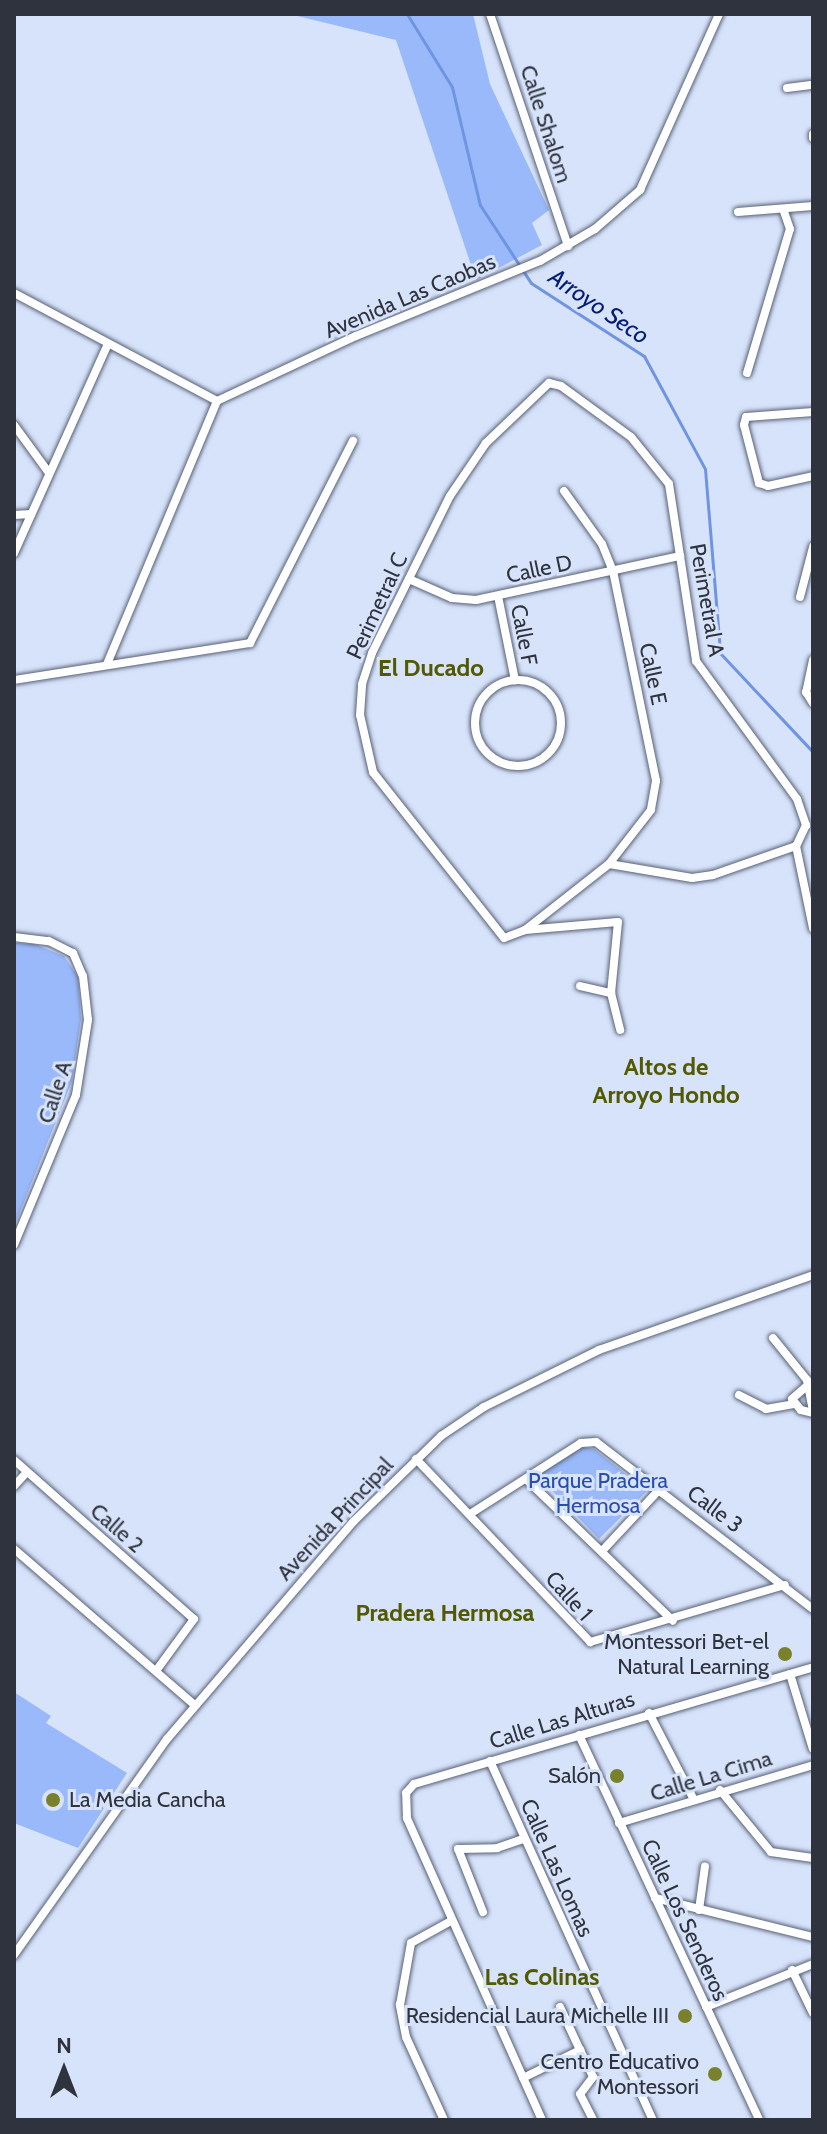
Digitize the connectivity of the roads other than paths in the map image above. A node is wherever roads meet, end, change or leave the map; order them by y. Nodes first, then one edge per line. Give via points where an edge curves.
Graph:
1 (490, 14) edge
2 (719, 14) edge
3 (813, 85) edge
4 (787, 88) dead end
5 (813, 206) edge
6 (783, 209) junction
7 (738, 212) dead end
8 (568, 246) junction
9 (14, 293) edge
10 (107, 346) junction
11 (747, 373) dead end
12 (549, 383) joint
13 (217, 401) junction
14 (813, 412) edge
15 (14, 425) edge
16 (353, 441) dead end
17 (49, 473) junction
18 (813, 476) edge
19 (564, 491) dead end
20 (31, 514) junction
21 (14, 515) edge
22 (813, 547) edge
23 (14, 553) edge
24 (680, 556) junction
25 (613, 571) junction
26 (409, 579) junction
27 (498, 596) junction
28 (800, 597) dead end
29 (813, 660) edge
30 (107, 664) junction
31 (14, 680) edge
32 (515, 680) junction
33 (813, 703) edge
34 (796, 846) junction
35 (609, 864) junction
36 (813, 928) edge
37 (525, 930) junction
38 (14, 937) edge
39 (580, 986) dead end
40 (611, 993) junction
41 (620, 1030) dead end
42 (14, 1245) edge
43 (813, 1275) edge
44 (773, 1338) dead end
45 (808, 1385) junction
46 (739, 1395) dead end
47 (794, 1404) junction
48 (813, 1412) edge
49 (416, 1459) junction
50 (14, 1460) edge
51 (27, 1472) junction
52 (526, 1479) junction
53 (14, 1486) edge
54 (659, 1490) junction
55 (470, 1514) junction
56 (14, 1549) edge
57 (603, 1550) junction
58 (785, 1585) junction
59 (813, 1609) edge
60 (673, 1621) junction
61 (813, 1667) edge
62 (156, 1671) junction
63 (790, 1674) junction
64 (195, 1705) junction
65 (649, 1713) junction
66 (579, 1735) junction
67 (813, 1749) edge
68 (490, 1761) junction
69 (813, 1765) edge
70 (720, 1790) junction
71 (693, 1798) junction
72 (619, 1823) junction
73 (523, 1839) junction
74 (813, 1858) edge
75 (705, 1866) dead end
76 (655, 1898) junction
77 (699, 1910) junction
78 (483, 1912) dead end
79 (451, 1921) junction
80 (813, 1937) edge
81 (14, 1955) edge
82 (813, 1964) edge
83 (792, 1970) junction
84 (560, 2007) dead end
85 (706, 2007) junction
86 (813, 2013) edge
87 (580, 2050) junction
88 (523, 2078) junction
89 (444, 2120) edge
90 (542, 2120) edge
91 (593, 2120) edge
92 (653, 2120) edge
93 (759, 2120) edge

1 - 8 street, Calle Shalom
2 - 8 street, Avenida Las Caobas via 640,190
3 - 4 street
5 - 6 street
6 - 7 street
6 - 11 street via 790,229
8 - 13 street, Avenida Las Caobas
9 - 10 street
10 - 13 street
10 - 17 street
12 - 24 street, Perimetral A via 631,437 649,458 674,500
12 - 26 street, Perimetral C via 486,443 450,496
13 - 30 street
14 - 18 street via 746,417 744,425 759,483 768,486
15 - 17 street
16 - 30 street via 250,643
17 - 20 street
19 - 25 street, Calle E via 602,544
20 - 21 street
20 - 23 street
22 - 28 street
24 - 25 street, Calle D
24 - 34 street, Perimetral A via 696,661 797,799 806,825
25 - 27 street, Calle D
25 - 35 street, Calle E via 656,781 644,823
26 - 27 street, Calle D via 452,598
26 - 37 street, Perimetral C via 362,684 364,741 373,772 504,938
27 - 32 street, Calle F
29 - 33 street via 806,692
30 - 31 street
32 - 32 street, Calle F via 550,694 561,729 540,761 515,767 483,748 475,724 491,690
34 - 35 street via 692,878
34 - 36 street, Perimetral A
35 - 37 street, Calle E
37 - 40 street via 618,922
38 - 42 street, Calle A via 66,947 77,960 85,987 86,1052 76,1095
39 - 40 street
40 - 41 street
43 - 49 street, Avenida Principal via 599,1350 484,1407
44 - 45 street
45 - 47 street via 794,1393
45 - 48 street
46 - 47 street via 766,1409
47 - 48 street
49 - 55 street, Calle 1
49 - 64 street, Avenida Principal via 353,1522
50 - 51 street, Calle 2
51 - 53 street
51 - 62 street, Calle 2 via 195,1622
52 - 54 street, Calle 3 via 589,1441
52 - 55 street, Calle 3
52 - 57 street
54 - 57 street
54 - 58 street, Calle 3
55 - 60 street, Calle 1 via 590,1642
56 - 62 street
57 - 60 street
58 - 59 street, Calle 3
58 - 60 street, Calle 1
61 - 63 street, Calle Las Alturas
62 - 64 street
63 - 65 street, Calle Las Alturas
63 - 67 street
64 - 81 street, Avenida Principal
65 - 66 street, Calle Las Alturas
65 - 71 street
66 - 68 street, Calle Las Alturas
66 - 72 street, Calle Los Senderos
68 - 73 street, Calle Las Lomas
68 - 79 street, Calle Las Alturas via 414,1784 403,1804
69 - 70 street, Calle La Cima
70 - 71 street, Calle La Cima
70 - 74 street via 771,1852
71 - 72 street, Calle La Cima
72 - 76 street, Calle Los Senderos
73 - 78 street via 497,1848 458,1849
73 - 92 street, Calle Las Lomas
75 - 77 street
76 - 77 street
76 - 85 street, Calle Los Senderos
77 - 80 street
79 - 88 street
79 - 89 street via 411,1943 400,2005 406,2037
82 - 83 street
83 - 85 street
83 - 86 street
84 - 87 street
85 - 93 street, Calle Los Senderos
87 - 88 street
87 - 91 street via 593,2077 580,2094
88 - 90 street

